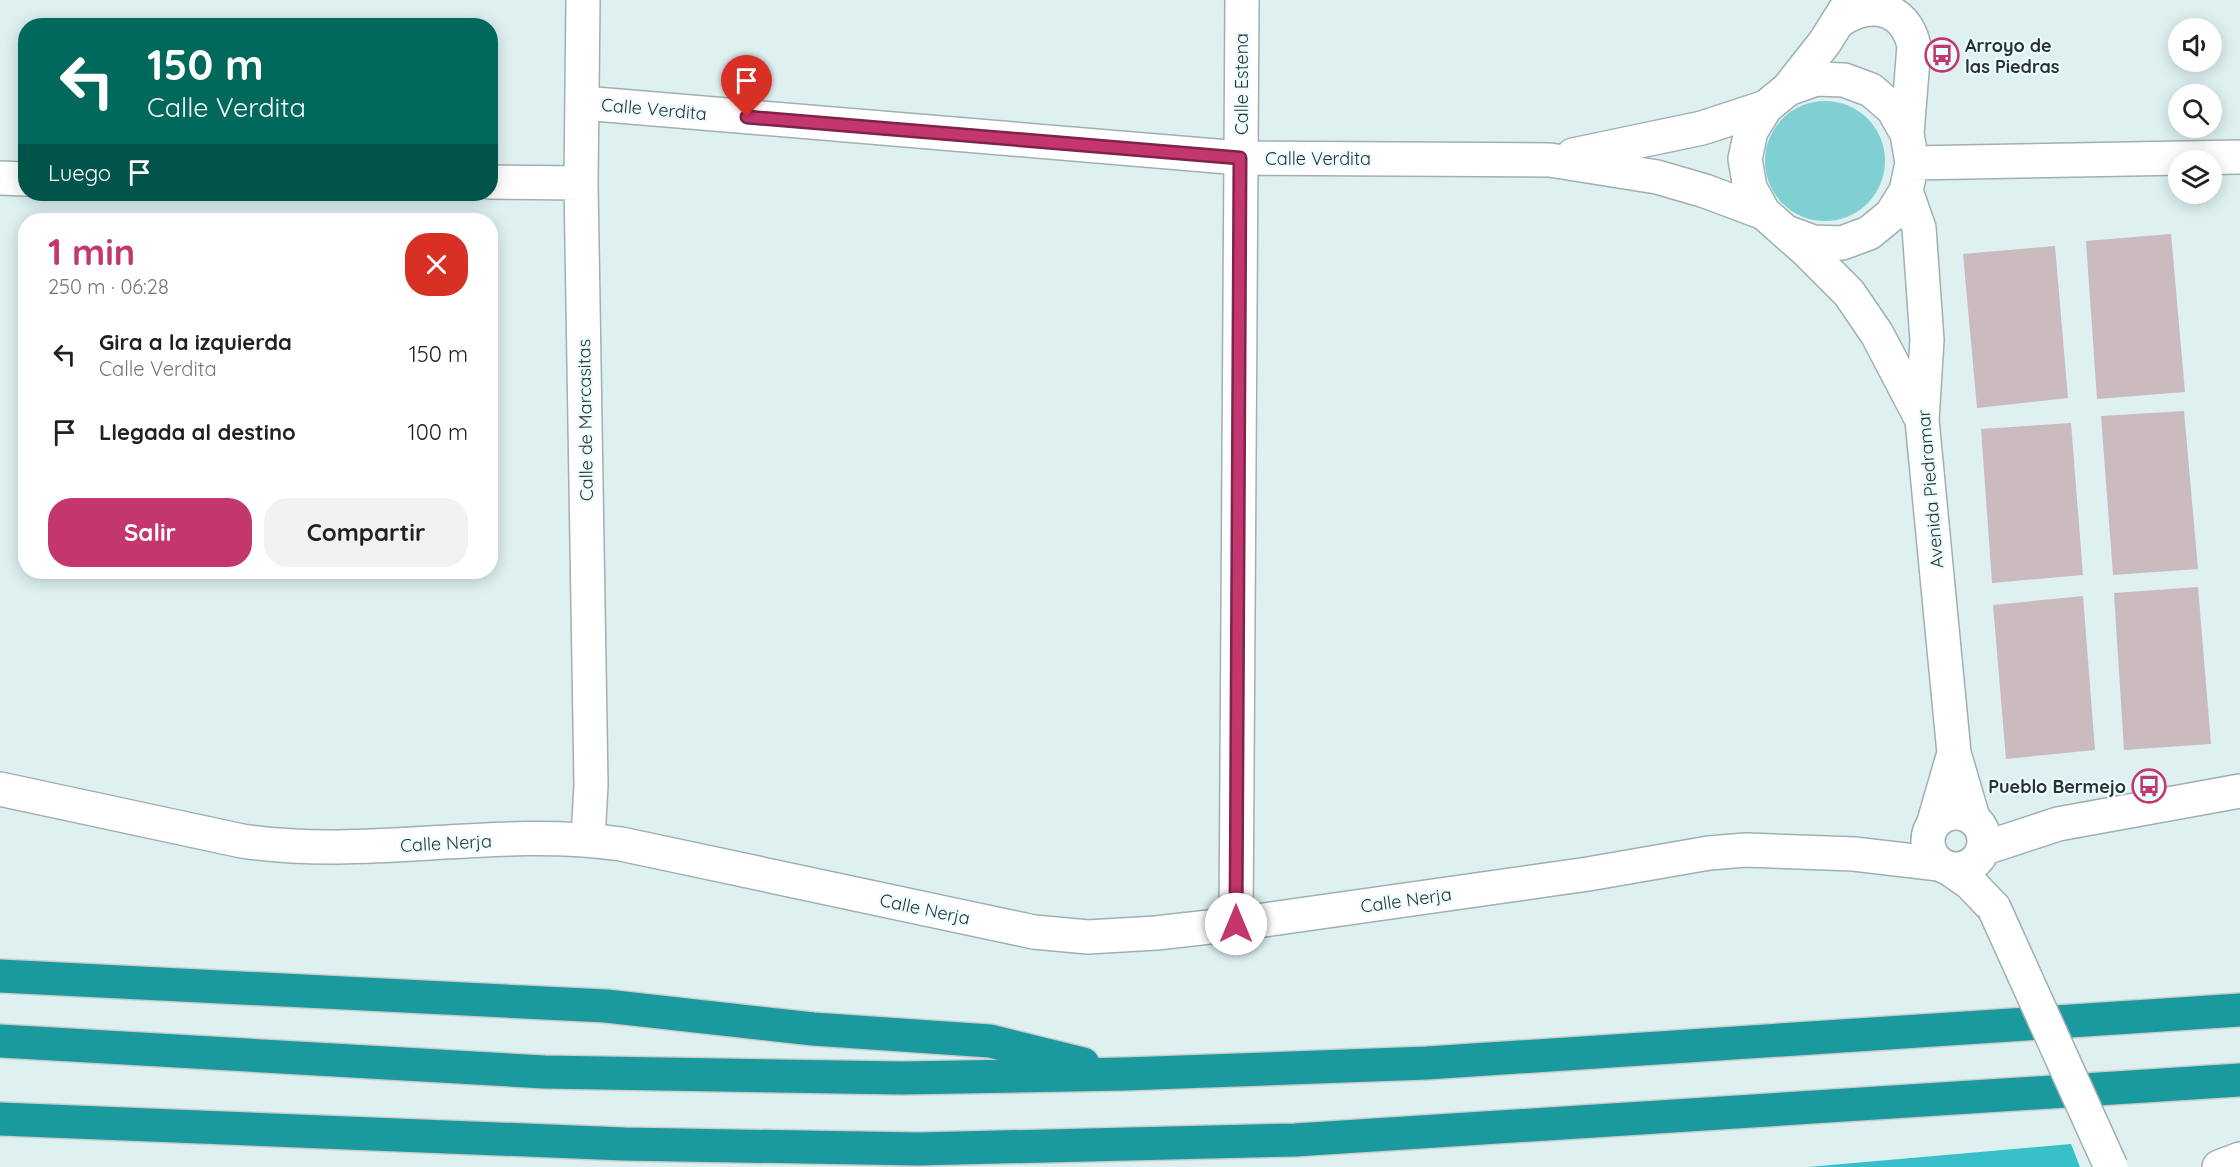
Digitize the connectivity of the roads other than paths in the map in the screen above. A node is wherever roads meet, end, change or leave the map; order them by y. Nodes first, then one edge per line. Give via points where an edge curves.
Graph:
1 (584, 0) edge
2 (1242, 0) edge
3 (1919, 0) edge
4 (1845, 10) edge
5 (1914, 45) junction
6 (1777, 98) junction
7 (583, 104) junction
8 (2240, 157) edge
9 (1240, 158) junction
10 (1550, 160) junction
11 (1908, 162) junction
12 (0, 178) edge
13 (18, 179) edge
14 (498, 182) edge
15 (581, 183) junction
16 (1775, 223) junction
17 (1922, 420) junction
18 (1954, 753) junction
19 (0, 789) edge
20 (2240, 791) edge
21 (1980, 837) junction
22 (588, 839) junction
23 (1938, 848) junction
24 (1994, 908) junction
25 (1236, 924) junction
26 (0, 976) edge
27 (2240, 1010) edge
28 (0, 1041) edge
29 (1125, 1074) junction
30 (2240, 1080) edge
31 (0, 1119) edge
32 (1294, 1140) junction
33 (2240, 1159) edge
34 (1201, 1167) edge
35 (2111, 1167) edge
36 (2219, 1167) edge

1 - 7 street, Calle de Marcasitas
2 - 9 street, Calle Estena
3 - 5 street
4 - 5 street via 1878,6 1892,10 1911,31
4 - 6 street
5 - 11 street
6 - 10 street via 1702,128
6 - 11 street via 1816,80 1844,80 1871,90 1893,109
6 - 16 street via 1751,131 1745,159 1750,188
7 - 9 street, Calle Verdita
7 - 15 street, Calle de Marcasitas
8 - 11 street
9 - 10 street, Calle Verdita
9 - 25 street, Calle Estena
10 - 16 street via 1657,177 1705,191
11 - 16 street via 1891,215 1869,233 1842,243 1813,243
11 - 17 street, Avenida Piedramar via 1919,228 1927,340
12 - 13 street
14 - 15 street
15 - 22 street, Calle de Marcasitas via 591,785
16 - 17 street via 1849,293 1877,334
17 - 18 street, Avenida Piedramar
18 - 21 street
18 - 23 street
19 - 22 street, Calle Nerja via 278,846
20 - 21 street
21 - 23 street via 1971,866 1961,869
21 - 23 street via 1963,813 1952,813 1941,817
21 - 24 street
22 - 25 street, Calle Nerja via 1034,932 1088,937
23 - 24 street
23 - 25 street, Calle Nerja via 1854,854 1746,850 1709,853 1576,876
24 - 35 street, bridge
26 - 29 highway via 606,1006 813,1029 990,1041
27 - 29 highway via 1427,1064
28 - 29 highway via 544,1072 902,1078
30 - 32 highway
31 - 32 highway via 624,1144 894,1148
32 - 34 highway
33 - 36 street

